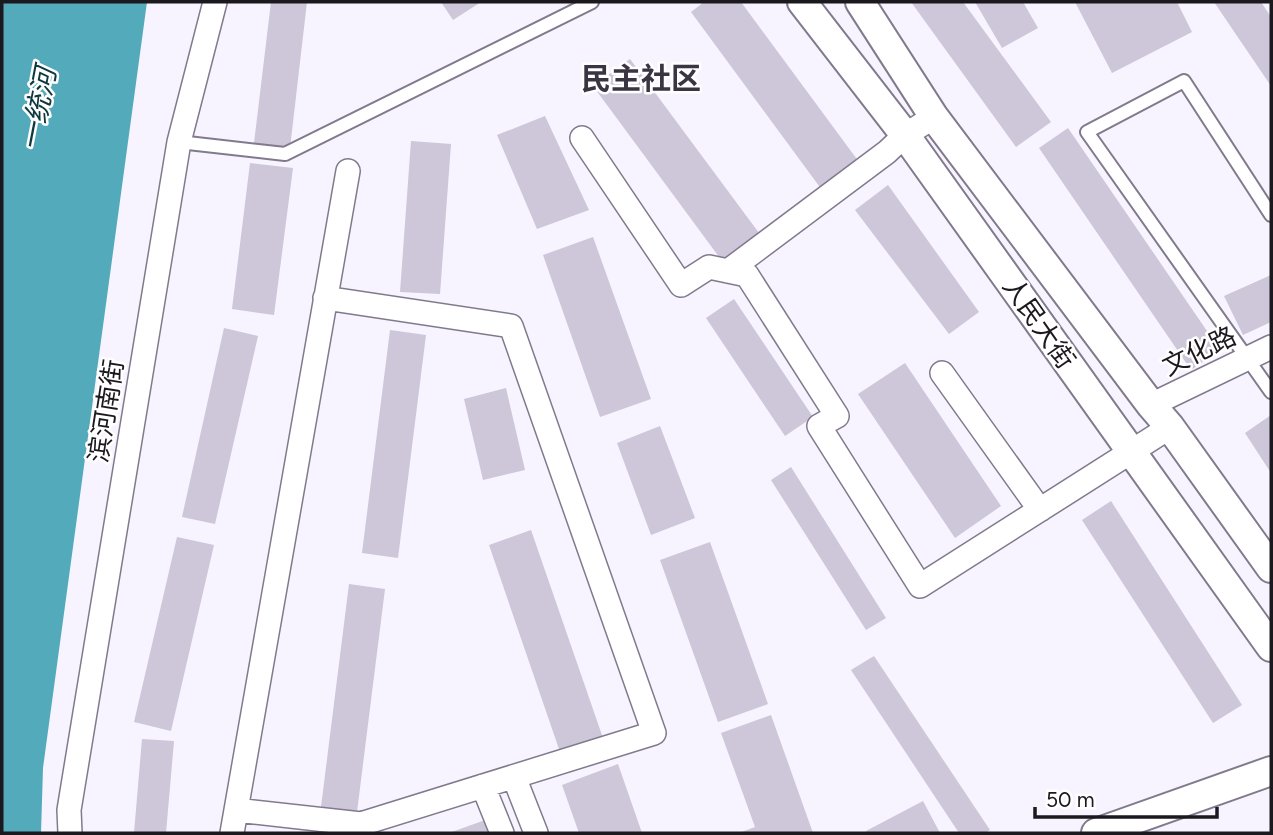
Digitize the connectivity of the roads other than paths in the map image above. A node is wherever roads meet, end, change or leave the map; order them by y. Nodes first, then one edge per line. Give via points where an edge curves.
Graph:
1 (215, 2) edge
2 (592, 2) edge
3 (802, 2) edge
4 (860, 2) edge
5 (934, 117) junction
6 (905, 135) junction
7 (582, 138) dead end
8 (179, 142) junction
9 (348, 171) dead end
10 (1271, 215) edge
11 (728, 271) junction
12 (325, 298) junction
13 (1271, 347) edge
14 (1247, 359) junction
15 (942, 373) dead end
16 (1271, 392) edge
17 (1152, 405) junction
18 (1170, 427) junction
19 (1131, 451) junction
20 (1040, 510) junction
21 (1271, 568) edge
22 (1271, 647) edge
23 (1271, 771) edge
24 (514, 776) junction
25 (483, 786) junction
26 (236, 810) junction
27 (70, 833) edge
28 (232, 833) edge
29 (502, 833) edge
30 (536, 833) edge
31 (1096, 833) edge

1 - 8 street, 滨河南街
2 - 8 lane via 285,153
3 - 6 street, 人民大街
4 - 5 street, 人民大街
5 - 6 street
5 - 17 street, 人民大街
6 - 11 street
6 - 19 street, 人民大街
7 - 11 street via 681,285 709,267
8 - 27 street, 滨河南街 via 71,796
9 - 12 street
10 - 14 lane via 1184,82 1087,132
11 - 20 street via 747,275 837,415 819,426 920,586
12 - 24 street via 511,326 654,733
12 - 26 street
13 - 14 street, 文化路
14 - 16 lane
14 - 17 street, 文化路
15 - 20 street
17 - 18 street, 人民大街
18 - 19 street
18 - 21 street, 人民大街
19 - 20 street
19 - 22 street, 人民大街
23 - 31 street
24 - 25 street
24 - 30 street
25 - 26 street via 361,824
25 - 29 street
26 - 28 street

